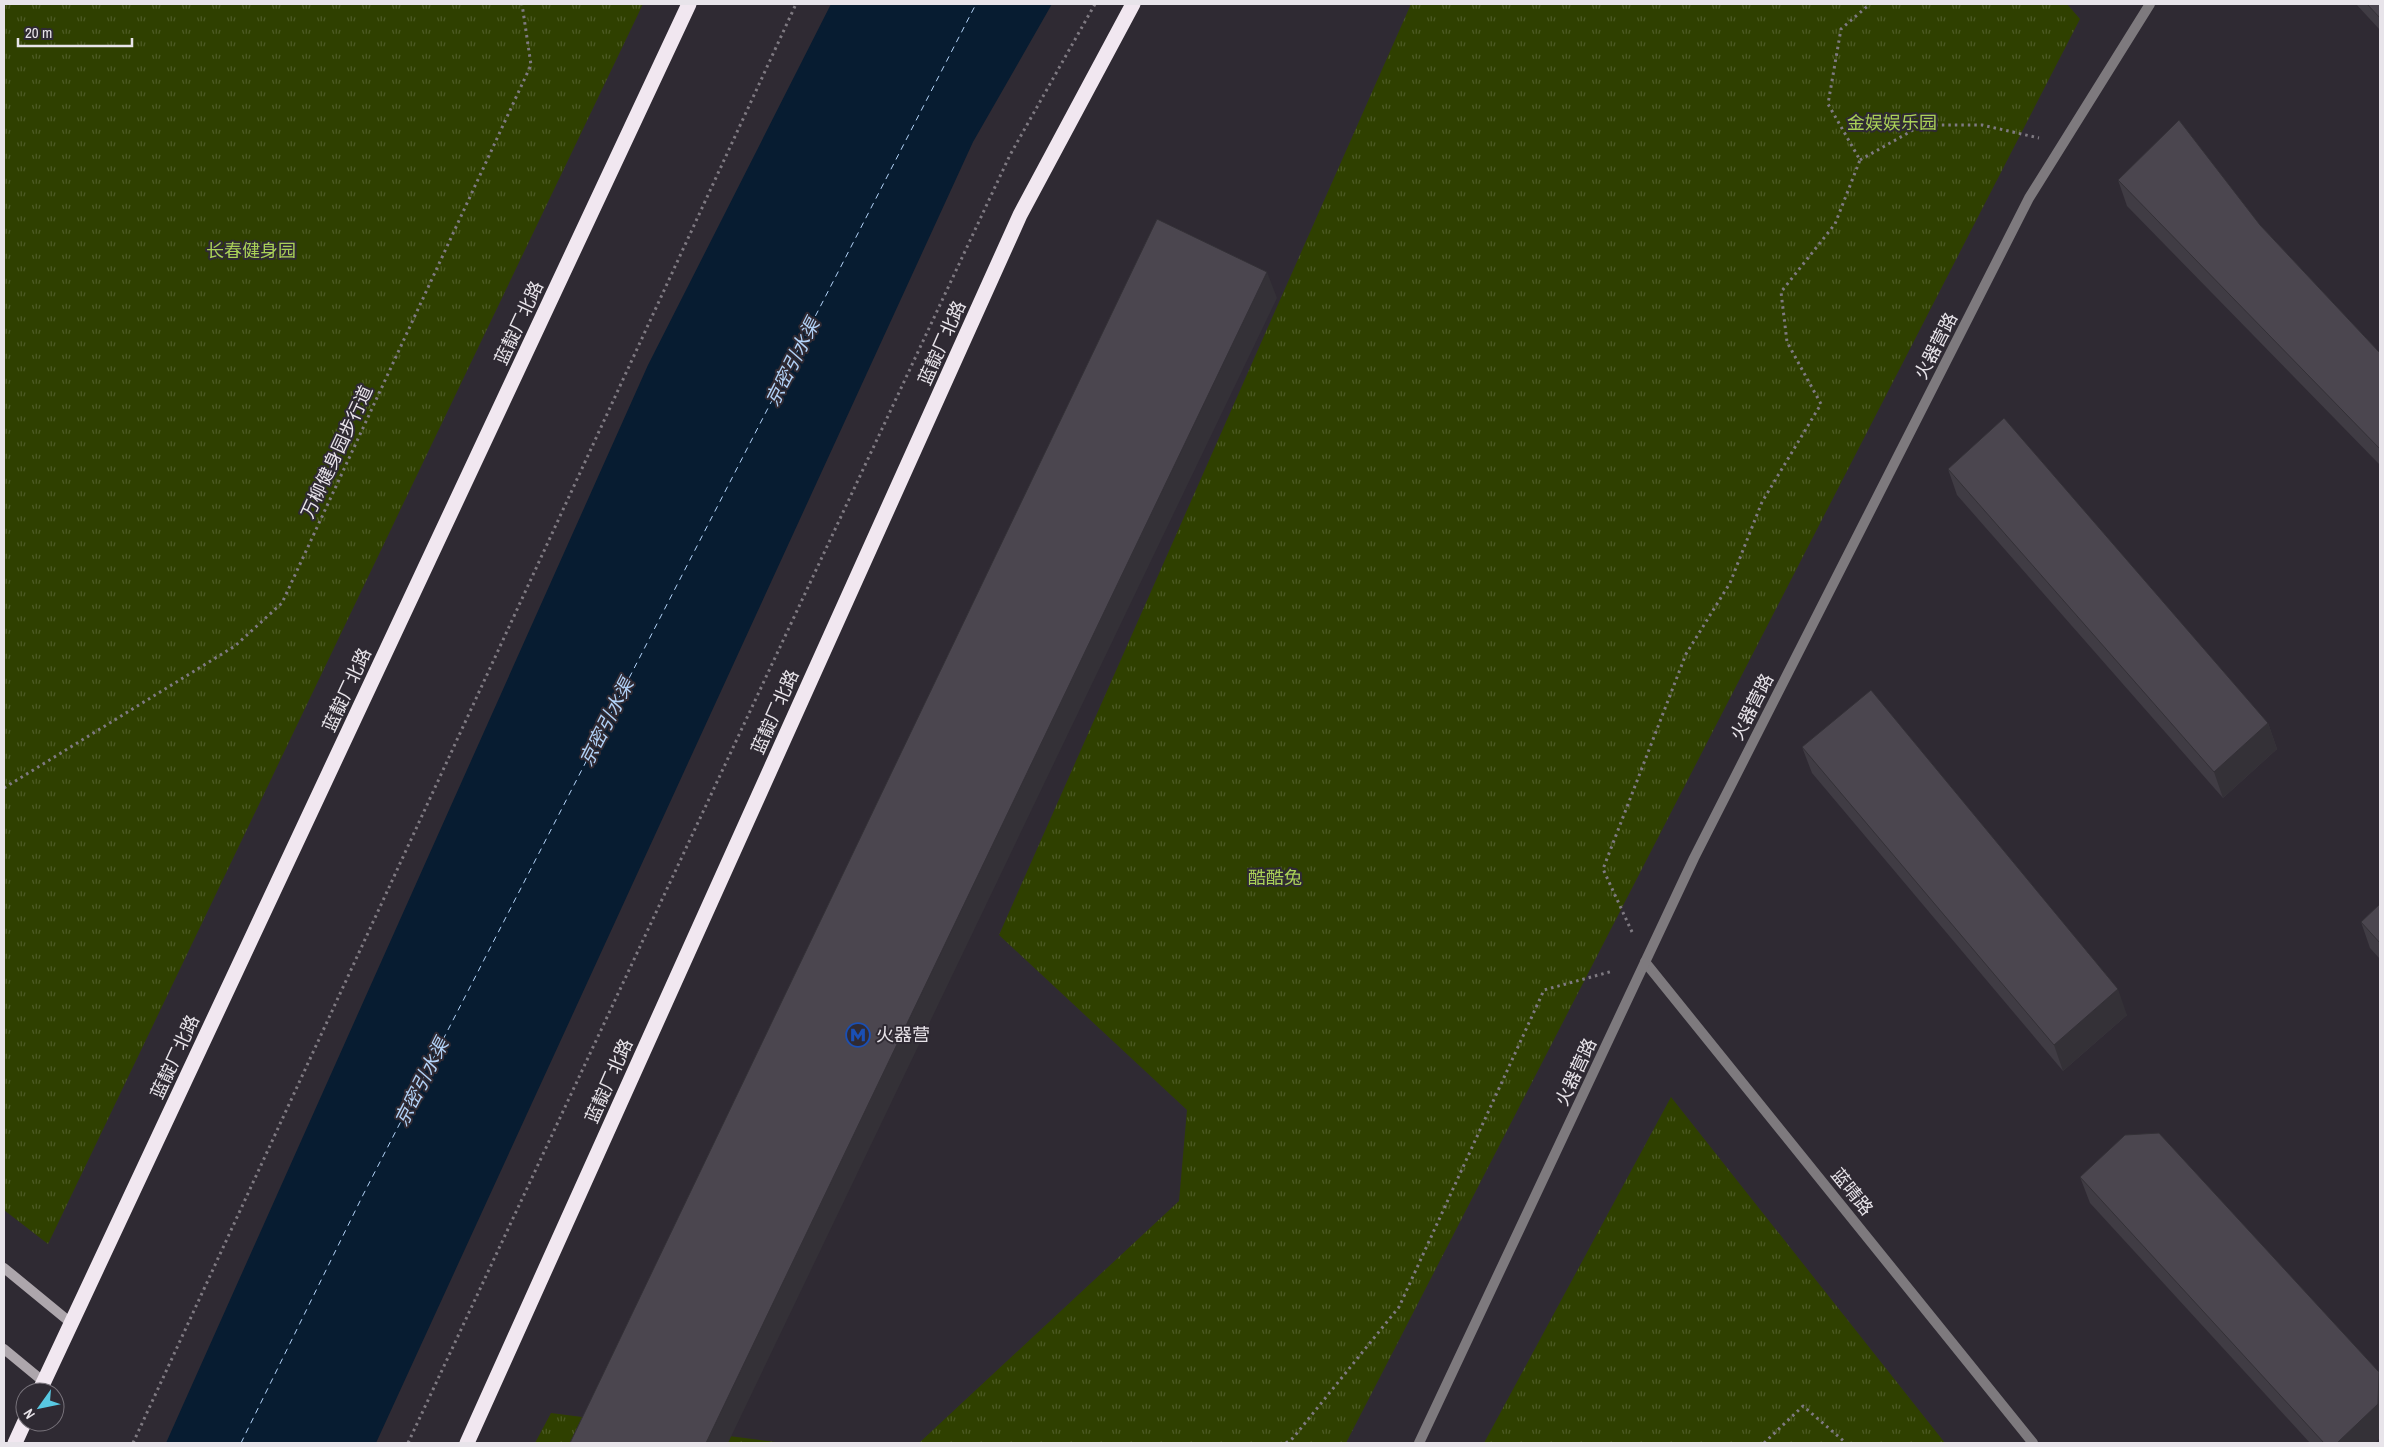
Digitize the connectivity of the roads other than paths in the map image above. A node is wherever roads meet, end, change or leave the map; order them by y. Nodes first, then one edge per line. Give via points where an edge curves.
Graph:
1 (689, 4) edge
2 (1133, 4) edge
3 (2150, 4) edge
4 (1645, 962) junction
5 (4, 1268) edge
6 (71, 1323) junction
7 (4, 1349) edge
8 (36, 1382) edge
9 (43, 1382) edge
10 (467, 1443) edge
11 (1419, 1443) edge
12 (2033, 1443) edge

1 - 6 highway, 蓝靛厂北路
2 - 10 highway, 蓝靛厂北路 via 1020,215
3 - 4 street, 火器营路 via 2020,215 1698,849
4 - 11 street, 火器营路
4 - 12 street, 蓝晴路
5 - 6 street
6 - 9 highway, 蓝靛厂北路
7 - 8 street

